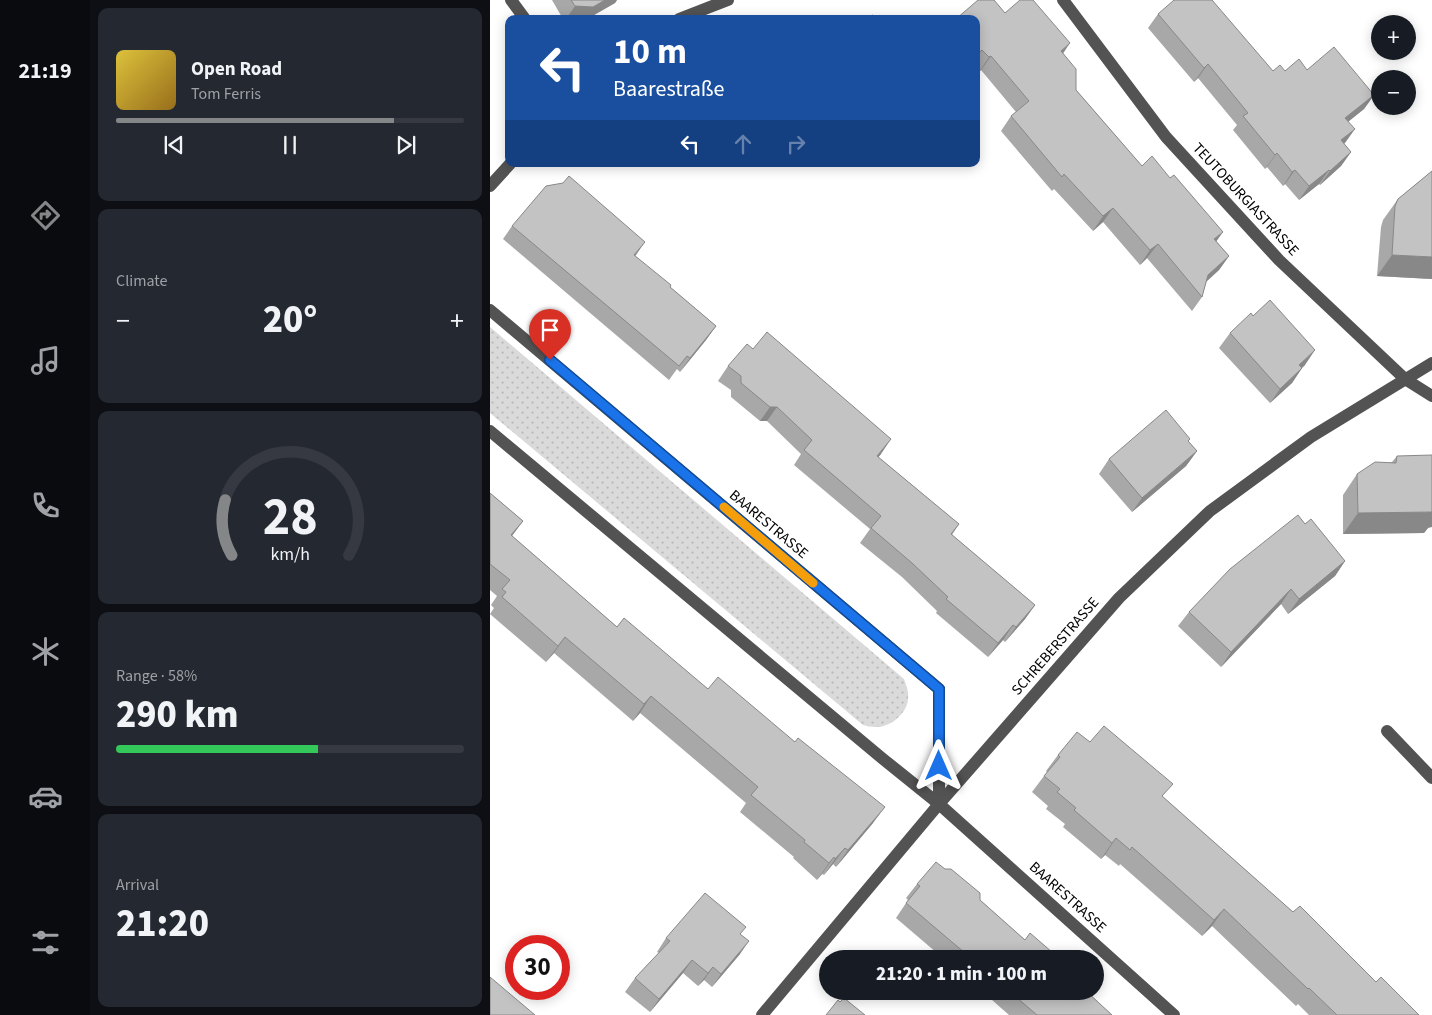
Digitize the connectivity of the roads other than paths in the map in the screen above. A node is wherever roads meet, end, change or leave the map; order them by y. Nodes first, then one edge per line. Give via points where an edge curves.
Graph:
1 (511, 0) edge
2 (728, 0) edge
3 (1063, 0) edge
4 (522, 15) edge
5 (689, 15) edge
6 (507, 167) edge
7 (490, 186) edge
8 (490, 310) edge
9 (1432, 363) edge
10 (1405, 379) junction
11 (1432, 396) edge
12 (490, 431) edge
13 (1386, 730) dead end
14 (1432, 778) edge
15 (940, 804) junction
16 (762, 1015) edge
17 (1174, 1015) edge

1 - 4 street
2 - 5 street
3 - 10 street, TEUTOBURGIASTRASSE via 1166,137 1279,260
6 - 7 street
8 - 15 street, BAARESTRASSE via 939,689
9 - 10 street, SCHREBERSTRASSE
10 - 11 street, TEUTOBURGIASTRASSE
10 - 15 street, SCHREBERSTRASSE via 1311,437 1210,511 1119,598
12 - 15 street, BAARESTRASSE
13 - 14 street
15 - 16 street, SCHREBERSTRASSE
15 - 17 street, BAARESTRASSE

